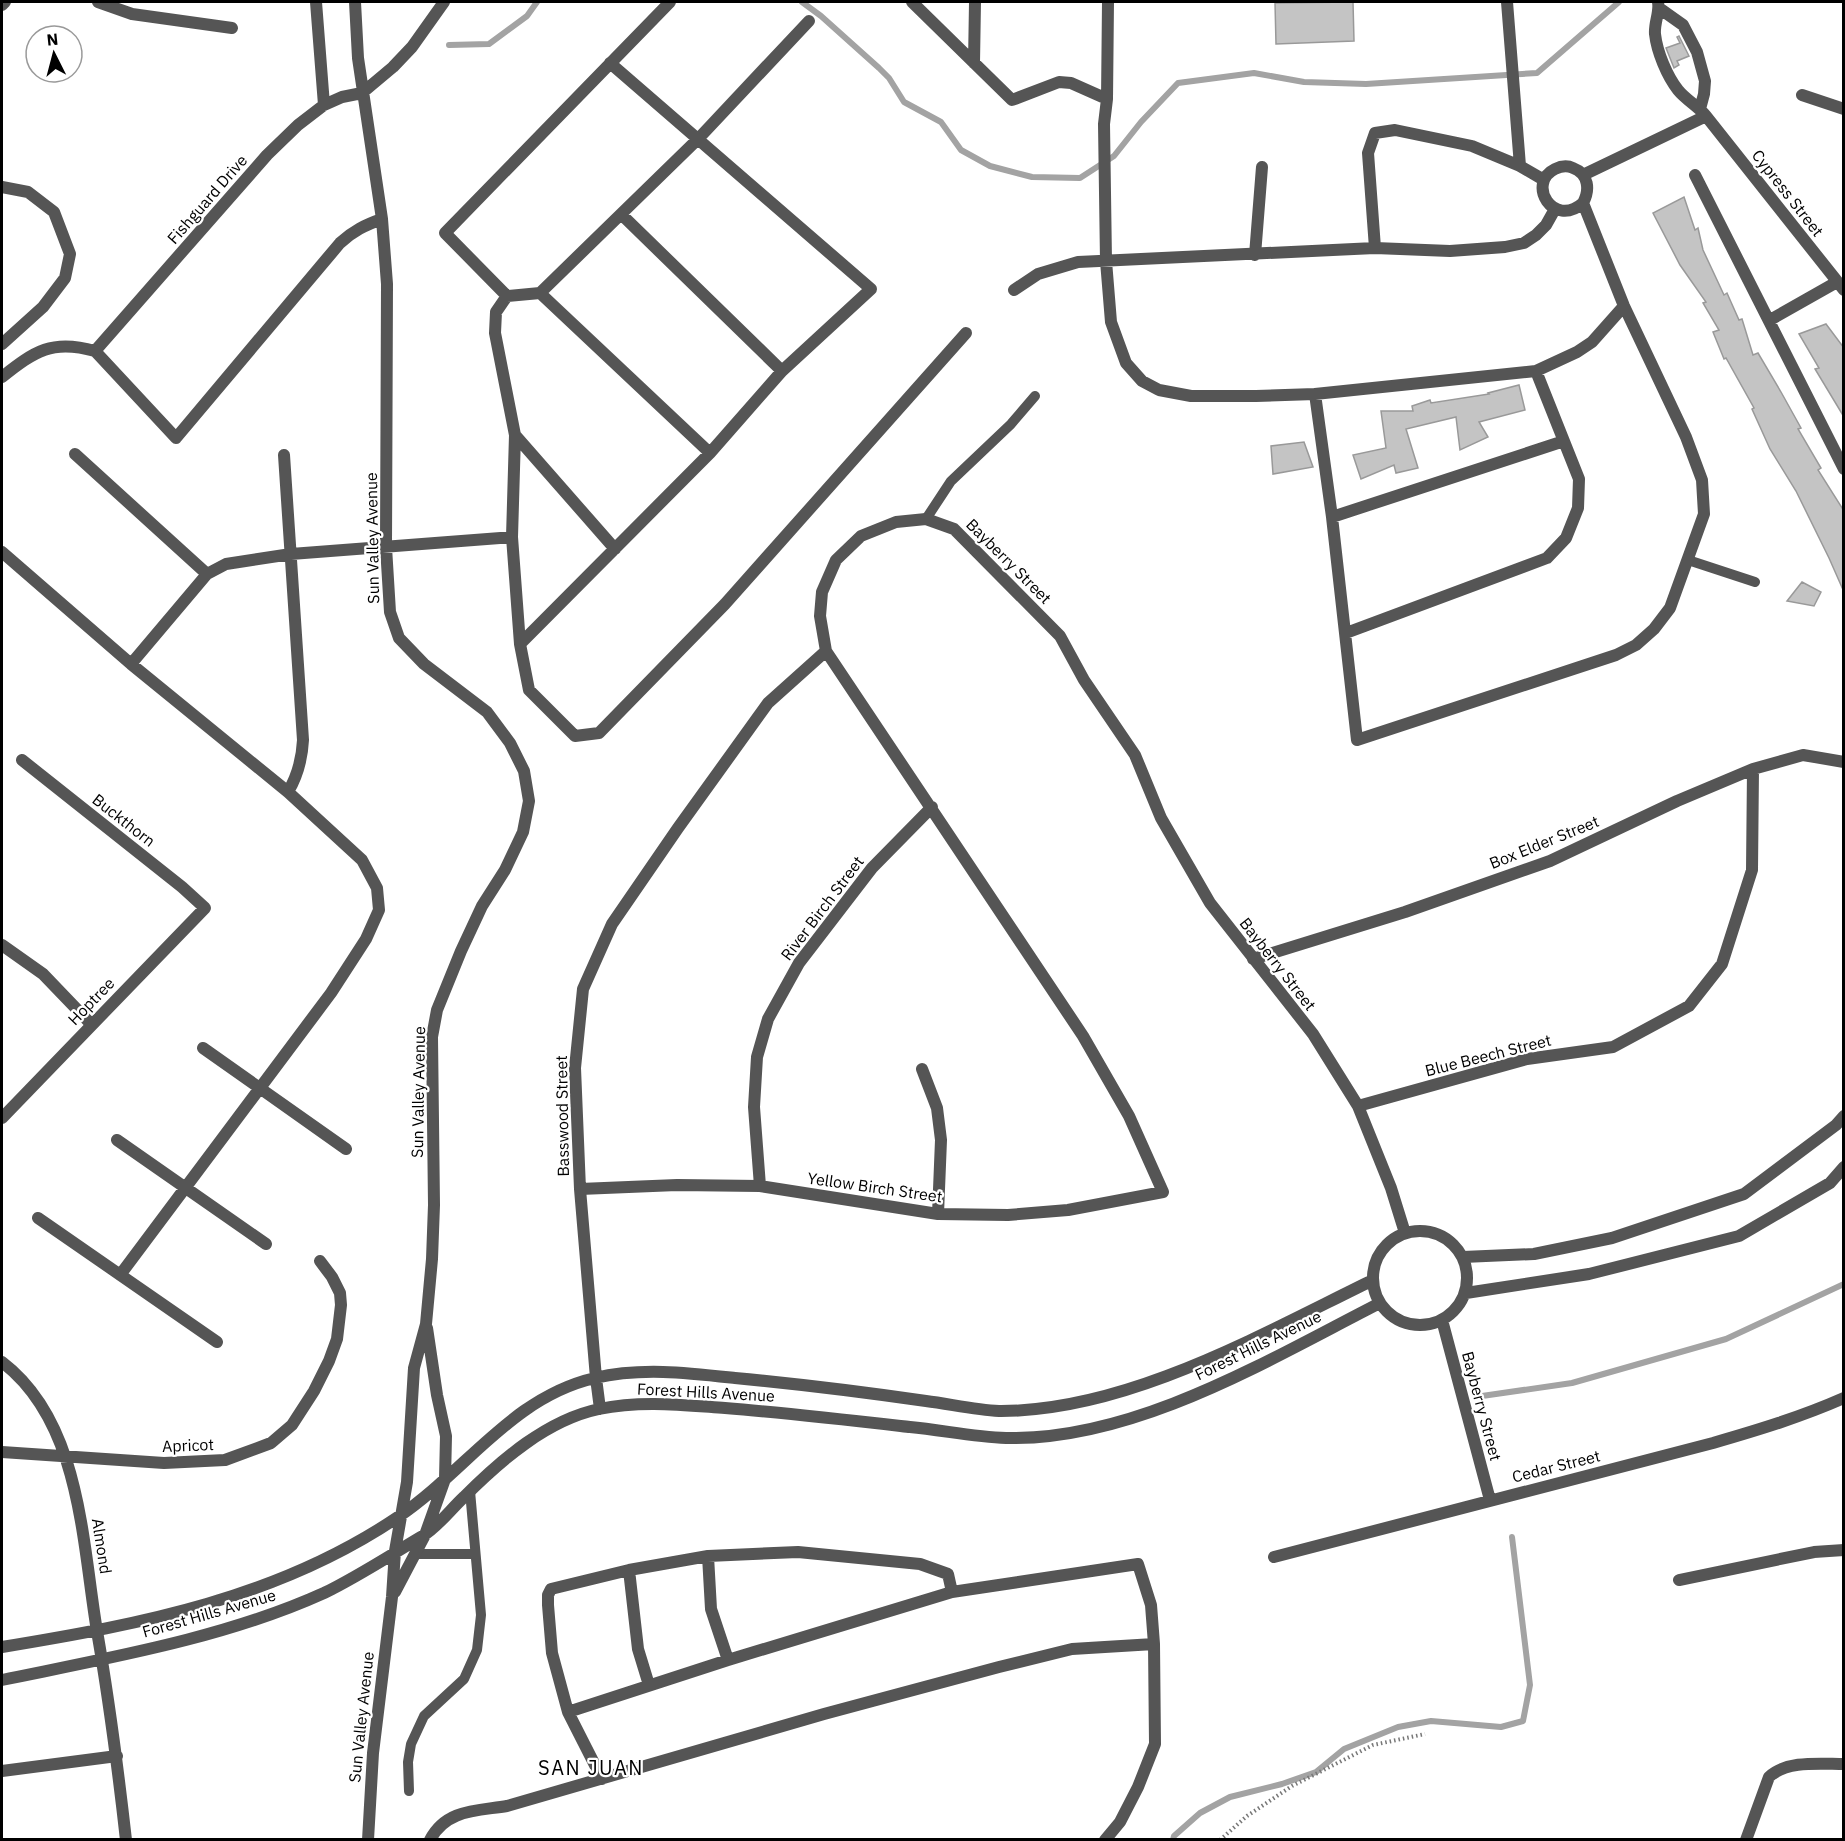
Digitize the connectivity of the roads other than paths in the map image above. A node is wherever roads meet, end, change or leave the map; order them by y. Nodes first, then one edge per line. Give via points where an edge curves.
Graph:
1 (5, 2) edge
2 (98, 2) edge
3 (316, 2) edge
4 (355, 2) edge
5 (444, 2) edge
6 (670, 2) edge
7 (912, 2) edge
8 (975, 2) edge
9 (1108, 2) edge
10 (1508, 2) edge
11 (2, 5) edge
12 (1659, 5) edge
13 (808, 21) dead end
14 (232, 28) dead end
15 (610, 63) junction
16 (974, 63) junction
17 (362, 93) junction
18 (1803, 95) dead end
19 (1107, 99) junction
20 (324, 105) junction
21 (1844, 109) edge
22 (1703, 112) junction
23 (699, 138) junction
24 (1520, 166) junction
25 (1262, 167) dead end
26 (1583, 175) junction
27 (1695, 175) dead end
28 (1544, 180) junction
29 (2, 187) edge
30 (1583, 202) junction
31 (1555, 209) junction
32 (622, 215) junction
33 (382, 219) junction
34 (1375, 248) junction
35 (1255, 255) junction
36 (1106, 261) junction
37 (1840, 286) edge
38 (1014, 290) dead end
39 (540, 293) junction
40 (507, 296) junction
41 (1624, 306) junction
42 (1770, 320) junction
43 (966, 333) dead end
44 (2, 344) edge
45 (95, 351) junction
46 (782, 371) junction
47 (1536, 371) junction
48 (2, 376) edge
49 (1314, 394) junction
50 (1035, 396) dead end
51 (515, 435) junction
52 (1564, 441) junction
53 (710, 453) junction
54 (75, 454) dead end
55 (284, 455) dead end
56 (1844, 469) edge
57 (1332, 517) junction
58 (926, 519) junction
59 (512, 537) junction
60 (386, 547) junction
61 (615, 549) junction
62 (2, 552) edge
63 (291, 554) junction
64 (1688, 560) junction
65 (207, 574) junction
66 (1755, 582) dead end
67 (1346, 633) junction
68 (520, 644) junction
69 (826, 651) junction
70 (131, 664) junction
71 (22, 760) dead end
72 (1844, 762) edge
73 (1753, 769) junction
74 (288, 792) junction
75 (932, 807) junction
76 (205, 908) joint
77 (2, 945) edge
78 (1253, 959) junction
79 (91, 1024) junction
80 (203, 1048) dead end
81 (922, 1069) dead end
82 (261, 1089) junction
83 (1358, 1106) junction
84 (1844, 1116) edge
85 (2, 1118) edge
86 (117, 1140) dead end
87 (346, 1149) dead end
88 (1844, 1167) edge
89 (760, 1186) junction
90 (186, 1188) junction
91 (580, 1189) junction
92 (1163, 1192) joint
93 (938, 1214) junction
94 (38, 1218) dead end
95 (1405, 1233) junction
96 (266, 1244) dead end
97 (1463, 1257) junction
98 (320, 1261) dead end
99 (120, 1275) junction
100 (1373, 1280) junction
101 (1466, 1293) junction
102 (1380, 1303) junction
103 (1442, 1320) junction
104 (426, 1324) junction
105 (217, 1342) dead end
106 (2, 1362) edge
107 (596, 1378) junction
108 (1844, 1398) edge
109 (600, 1409) junction
110 (2, 1452) edge
111 (65, 1456) junction
112 (446, 1479) junction
113 (470, 1491) junction
114 (1490, 1500) junction
115 (401, 1515) junction
116 (425, 1535) junction
117 (1844, 1550) edge
118 (395, 1551) junction
119 (415, 1554) junction
120 (475, 1554) junction
121 (708, 1556) junction
122 (1274, 1557) dead end
123 (628, 1570) junction
124 (1679, 1580) dead end
125 (952, 1592) junction
126 (392, 1597) junction
127 (97, 1631) junction
128 (1154, 1644) junction
129 (2, 1647) edge
130 (103, 1659) junction
131 (729, 1660) junction
132 (2, 1680) edge
133 (649, 1685) junction
134 (568, 1712) junction
135 (117, 1756) junction
136 (1844, 1764) edge
137 (2, 1771) edge
138 (602, 1779) junction
139 (409, 1791) dead end
140 (126, 1839) edge
141 (368, 1839) edge
142 (430, 1839) edge
143 (1105, 1839) edge
144 (1746, 1839) edge

1 - 11 street
2 - 14 street via 132,14
3 - 20 street
4 - 17 street, Sun Valley Avenue
5 - 17 street via 412,47
6 - 15 street
7 - 16 street
8 - 16 street
9 - 19 street
10 - 24 street
12 - 22 street via 1683,25 1693,42 1705,81
12 - 22 street via 1655,30 1660,51 1679,91
13 - 23 street
15 - 23 street
15 - 40 street via 445,233
16 - 19 street via 1012,100 1059,82 1071,83
17 - 20 street, Fishguard Drive
17 - 33 street, Sun Valley Avenue
18 - 21 street
19 - 36 street
20 - 45 street, Fishguard Drive via 267,155
22 - 26 street
22 - 37 street, Cypress Street
23 - 32 street
23 - 46 street via 872,289
24 - 28 street
24 - 34 street via 1472,146 1395,130 1375,133 1368,153
25 - 35 street
26 - 28 street via 1567,166 1558,167
26 - 30 street via 1588,189
27 - 42 street
28 - 31 street via 1544,196
29 - 44 street via 27,192 54,212 70,254 65,278 43,307
30 - 31 street via 1570,211
30 - 41 street
31 - 34 street via 1546,225 1524,243 1450,251
32 - 39 street
32 - 46 street
33 - 45 street via 364,225 340,243 176,438
33 - 60 street, Sun Valley Avenue via 387,284
34 - 35 street
35 - 36 street
36 - 38 street via 1055,268
36 - 49 street via 1111,322 1126,363 1142,381 1159,390 1191,396
37 - 42 street
39 - 40 street
39 - 53 street
40 - 51 street via 496,312 495,333
41 - 47 street via 1592,342
41 - 64 street via 1702,480 1704,514
42 - 56 street
43 - 68 street via 725,604 599,733 575,736 529,690
45 - 48 street via 61,345 42,349
46 - 53 street
47 - 49 street
47 - 52 street
49 - 57 street
50 - 58 lane via 951,481
51 - 59 street
51 - 61 street
52 - 57 street
52 - 67 street via 1580,480 1578,508 1566,538 1547,558
53 - 61 street
54 - 65 street
55 - 63 street
57 - 67 street
58 - 69 street, Bayberry Street via 896,522 861,536 836,560 822,592 820,616
58 - 78 street, Bayberry Street via 954,529 1060,636 1089,688 1136,755 1161,818 1210,903
59 - 60 street
59 - 68 street
60 - 63 street
60 - 104 street, Sun Valley Avenue via 390,612 399,638 424,664 487,712 510,743 524,771 529,801 524,832 482,906 437,1010 432,1037 434,1205
61 - 68 street
62 - 70 street
63 - 65 street via 226,564
63 - 74 street via 303,740 302,761
64 - 66 lane
64 - 67 street via 1670,608 1654,630 1636,645 1616,655 1357,740
65 - 70 street
69 - 75 street, Bayberry Street
69 - 91 street, Basswood Street via 768,703 612,924 583,989 575,1068
70 - 74 street
71 - 76 street, Buckthorn
72 - 73 street, Box Elder Street via 1803,755
73 - 78 street, Box Elder Street via 1550,861
73 - 83 street, Blue Beech Street via 1752,870 1722,964 1689,1006 1613,1047 1527,1059
74 - 82 street via 362,860 377,888 379,910 366,939 331,993
75 - 89 street, River Birch Street via 864,878 799,963 768,1019 758,1057 754,1107
75 - 92 street, Bayberry Street via 1083,1036 1129,1116
76 - 79 street, Hoptree
77 - 79 street via 43,974
78 - 83 street, Bayberry Street via 1313,1034
79 - 85 street, Hoptree
80 - 82 street
81 - 93 street via 937,1108 941,1140
82 - 87 street
82 - 90 street
83 - 95 street, Bayberry Street
84 - 97 street via 1744,1194 1612,1238 1533,1254
86 - 90 street
88 - 101 street via 1830,1183 1738,1236 1589,1274
89 - 91 street, Yellow Birch Street
89 - 93 street, Yellow Birch Street
90 - 96 street
90 - 99 street
91 - 107 street, Basswood Street
92 - 93 street, Yellow Birch Street via 1068,1210 1008,1215
94 - 99 street
95 - 97 street via 1432,1232 1455,1246
95 - 100 street via 1381,1251
97 - 101 street
98 - 111 street, Apricot via 340,1293 337,1339 314,1391 292,1425 271,1443 225,1460 164,1463
99 - 105 street
100 - 102 street
100 - 107 street, Forest Hills Avenue via 1210,1359 1106,1397 1052,1407 998,1411 813,1385 677,1373 628,1373
101 - 103 street via 1456,1309
102 - 103 street via 1389,1314 1414,1325
102 - 109 street, Forest Hills Avenue via 1226,1382 1123,1421 1061,1435 1005,1438 808,1415 664,1404
103 - 114 street, Bayberry Street
104 - 112 street, Sun Valley Avenue via 446,1436
104 - 115 street, Sun Valley Avenue via 414,1368 407,1482
106 - 111 street, Almond via 44,1410
107 - 109 street, Basswood Street
107 - 112 street, Forest Hills Avenue via 563,1388 520,1412
108 - 114 street, Cedar Street via 1771,1426
109 - 113 street, Forest Hills Avenue via 541,1433
110 - 111 street, Apricot
111 - 127 street, Almond via 82,1522
112 - 115 street, Forest Hills Avenue
112 - 116 street, Sun Valley Avenue
113 - 116 street, Forest Hills Avenue
113 - 120 lane
114 - 122 street, Cedar Street
115 - 118 street, Sun Valley Avenue
115 - 127 street, Forest Hills Avenue via 282,1580 185,1611
116 - 118 street, Forest Hills Avenue
116 - 119 street, Sun Valley Avenue
117 - 124 street via 1814,1552
118 - 126 street, Sun Valley Avenue
118 - 130 street, Forest Hills Avenue via 327,1592 289,1607 225,1629
119 - 120 lane
119 - 126 street, Sun Valley Avenue
120 - 139 lane via 481,1615 477,1650 464,1679 424,1716 409,1753
121 - 123 street
121 - 125 street via 798,1552 920,1564 948,1574
121 - 131 street via 711,1609
123 - 133 street via 638,1649
123 - 134 street via 551,1589 548,1595 552,1653
125 - 128 street via 1138,1564 1151,1605
125 - 131 street
126 - 141 street, Sun Valley Avenue via 373,1753
127 - 129 street, Forest Hills Avenue
127 - 130 street, Almond
128 - 138 street via 1072,1649
128 - 143 street via 1155,1744 1120,1822
130 - 132 street, Forest Hills Avenue
130 - 135 street, Almond
131 - 133 street
133 - 134 street
134 - 138 street
135 - 137 street
135 - 140 street, Almond
136 - 144 street via 1803,1765 1775,1772 1769,1777
138 - 142 street via 507,1806 456,1814 438,1826

